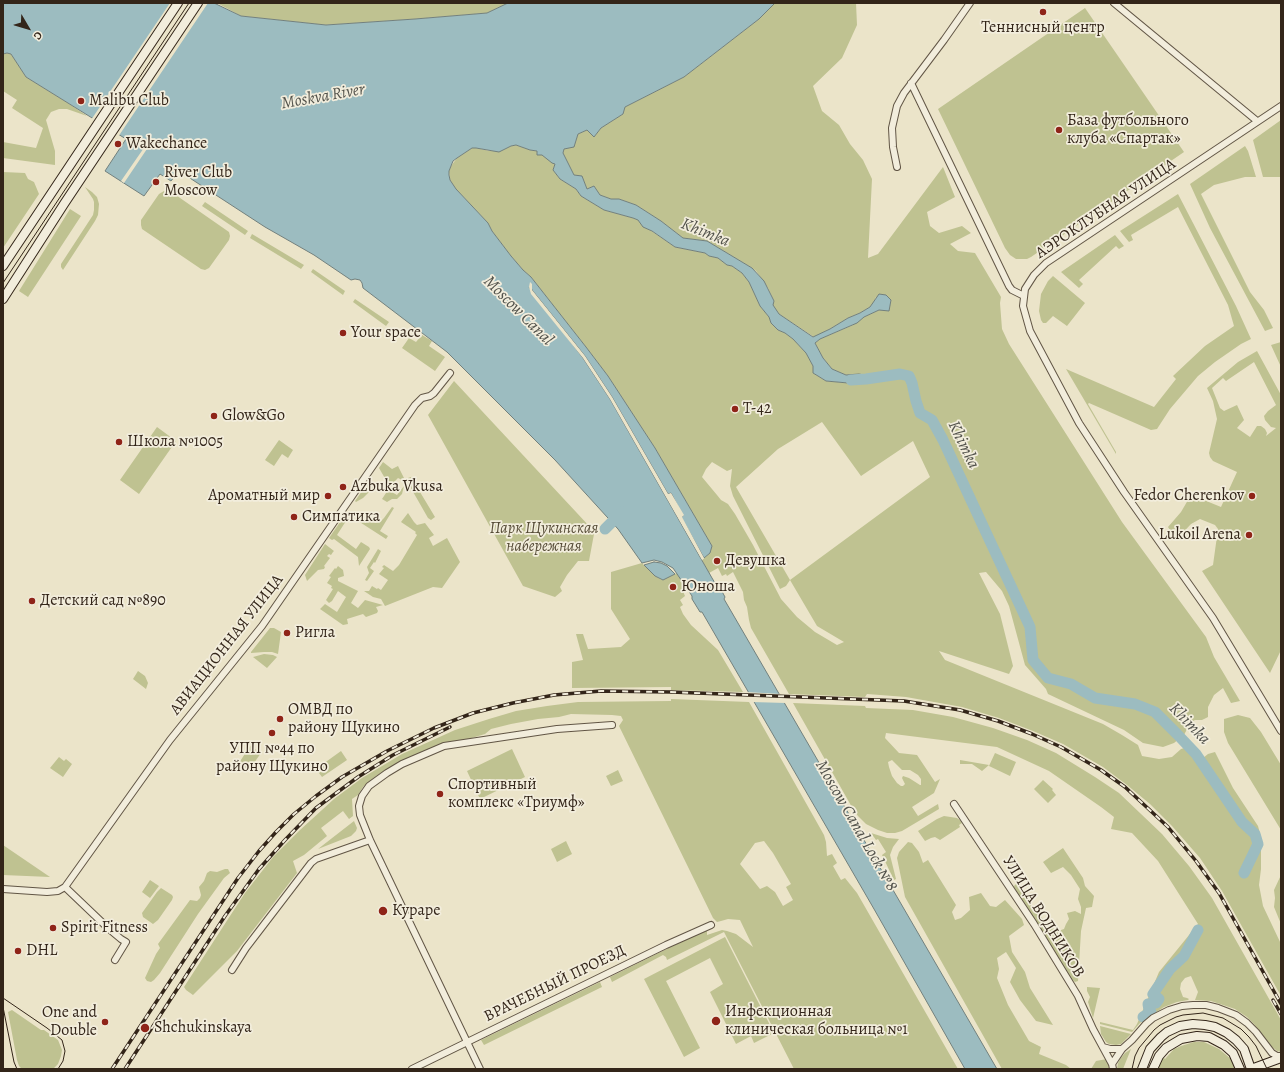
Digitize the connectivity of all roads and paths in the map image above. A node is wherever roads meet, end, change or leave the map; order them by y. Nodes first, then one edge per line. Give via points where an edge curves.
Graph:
1 (178, 3) edge
2 (198, 3) edge
3 (970, 3) edge
4 (1114, 3) edge
5 (910, 83) junction
6 (1281, 106) edge
7 (1257, 121) junction
8 (897, 167) dead end
9 (3, 266) edge
10 (1024, 296) junction
11 (3, 299) edge
12 (450, 373) dead end
13 (612, 725) dead end
14 (1281, 731) edge
15 (954, 804) dead end
16 (370, 840) junction
17 (65, 887) junction
18 (3, 889) edge
19 (711, 924) dead end
20 (114, 960) dead end
21 (232, 970) dead end
22 (467, 1041) junction
23 (1103, 1047) junction
24 (1122, 1049) junction
25 (1281, 1057) edge
26 (1113, 1067) edge
27 (1250, 1067) edge
28 (1240, 1068) edge
29 (412, 1069) edge
30 (480, 1069) edge
31 (1142, 1069) edge
32 (1154, 1069) edge

1 - 9 main road
2 - 11 main road
3 - 5 street
4 - 7 street
5 - 8 street via 896,106 892,128
5 - 10 street via 1009,286
6 - 7 street, АЭРОКЛУБНАЯ УЛИЦА
7 - 10 street, АЭРОКЛУБНАЯ УЛИЦА via 1046,263 1034,275 1025,289
10 - 14 street, АЭРОКЛУБНАЯ УЛИЦА via 1022,306 1030,331 1079,423 1213,618
12 - 17 street, АВИАЦИОННАЯ УЛИЦА via 434,393 415,404 275,609 170,740
13 - 16 street via 557,729 444,746 402,764 375,782 362,796 360,815
15 - 23 street, УЛИЦА ВОДНИКОВ via 1034,924 1078,996
16 - 21 street via 311,863 250,942
16 - 22 street
17 - 18 street via 47,892
17 - 20 street via 126,942
19 - 22 street, ВРАЧЕБНЫЙ ПРОЕЗД
22 - 29 street, ВРАЧЕБНЫЙ ПРОЕЗД
22 - 30 street
23 - 24 street
23 - 26 street, УЛИЦА ВОДНИКОВ
24 - 25 street, УЛИЦА ВОДНИКОВ via 1146,1024 1161,1014 1182,1006 1206,1005 1226,1010 1247,1023 1272,1052
24 - 26 street, УЛИЦА ВОДНИКОВ
25 - 27 main road
27 - 31 main road via 1244,1049 1227,1033 1215,1027 1193,1024 1180,1026 1161,1037 1150,1049
28 - 32 main road via 1233,1054 1224,1045 1209,1037 1197,1036 1181,1039 1166,1048 1159,1056

